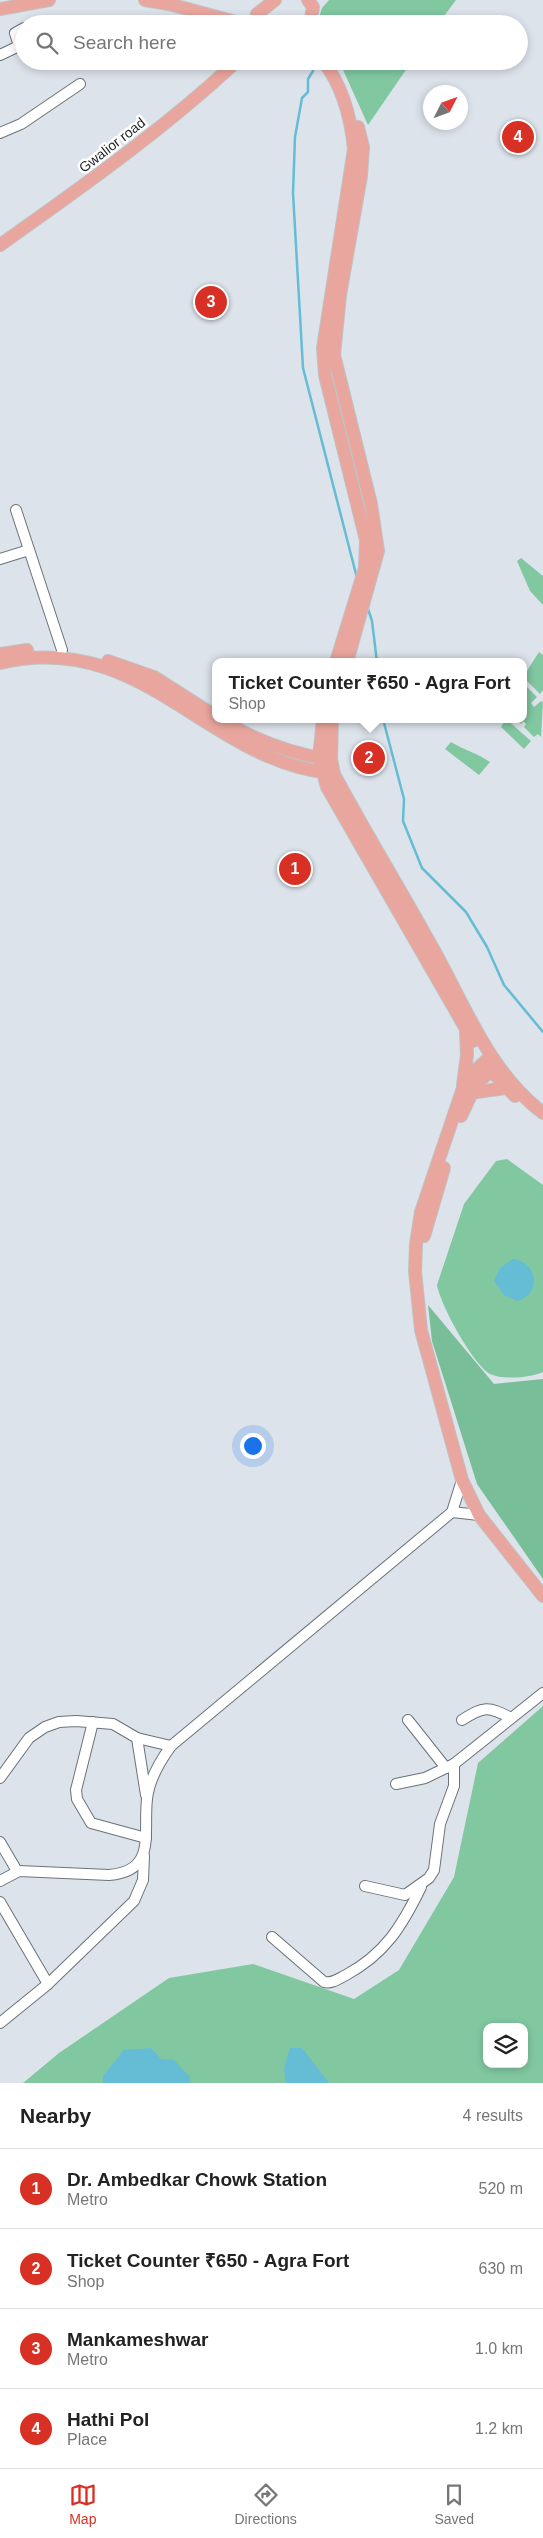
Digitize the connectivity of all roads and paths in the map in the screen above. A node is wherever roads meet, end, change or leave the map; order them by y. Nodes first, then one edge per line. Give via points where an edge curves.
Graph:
1 (50, 0) edge
2 (144, 0) edge
3 (275, 0) edge
4 (33, 1) edge
5 (313, 2) edge
6 (0, 9) edge
7 (210, 15) edge
8 (257, 15) edge
9 (311, 15) edge
10 (15, 48) edge
11 (0, 55) edge
12 (227, 70) edge
13 (330, 70) edge
14 (337, 70) edge
15 (80, 84) dead end
16 (0, 133) edge
17 (0, 245) edge
18 (329, 354) junction
19 (16, 510) dead end
20 (28, 550) junction
21 (0, 558) edge
22 (62, 650) junction
23 (346, 653) edge
24 (0, 654) edge
25 (0, 663) edge
26 (212, 714) edge
27 (227, 723) edge
28 (331, 723) edge
29 (323, 724) edge
30 (293, 752) junction
31 (325, 759) junction
32 (280, 760) junction
33 (328, 773) junction
34 (330, 793) junction
35 (466, 1029) junction
36 (490, 1064) junction
37 (505, 1088) junction
38 (467, 1090) junction
39 (528, 1102) junction
40 (543, 1113) edge
41 (462, 1480) junction
42 (452, 1512) junction
43 (479, 1514) junction
44 (543, 1596) edge
45 (543, 1693) edge
46 (510, 1718) junction
47 (408, 1720) dead end
48 (462, 1720) dead end
49 (93, 1722) junction
50 (137, 1738) junction
51 (171, 1746) junction
52 (450, 1766) junction
53 (0, 1778) edge
54 (396, 1784) dead end
55 (147, 1799) junction
56 (146, 1838) junction
57 (0, 1842) edge
58 (144, 1852) junction
59 (17, 1871) junction
60 (0, 1881) edge
61 (423, 1883) junction
62 (365, 1886) dead end
63 (0, 1902) edge
64 (272, 1937) dead end
65 (48, 1984) junction
66 (0, 2023) edge

1 - 4 main road
2 - 7 main road
3 - 8 main road
4 - 6 main road
5 - 9 main road
10 - 11 street
12 - 17 main road, Gwalior road via 95,178
13 - 18 main road via 340,90 354,149 325,325
14 - 18 main road via 354,111 363,147 361,176
15 - 16 street via 21,124
18 - 23 main road via 378,551 368,572
19 - 20 street
20 - 21 street
20 - 22 street
22 - 24 main road via 40,648
22 - 26 main road via 154,677
25 - 32 main road via 52,657 108,669 150,686 234,739
27 - 30 main road via 251,738
28 - 31 main road
29 - 30 main road via 314,742
29 - 31 main road
30 - 31 main road
31 - 33 main road
32 - 33 main road
32 - 34 main road
33 - 34 main road
33 - 36 main road via 438,957
34 - 35 main road
35 - 36 main road
35 - 38 main road
36 - 37 main road
36 - 38 main road
36 - 39 main road
37 - 38 main road
37 - 39 main road
38 - 41 main road via 415,1259 421,1330
39 - 40 main road
41 - 42 street
41 - 43 main road
42 - 43 street
42 - 51 street
43 - 44 main road
45 - 46 street
46 - 48 street via 489,1708 477,1710
46 - 52 street
47 - 52 street
49 - 50 street via 116,1725
49 - 53 street via 59,1722 40,1730 22,1746
49 - 56 street via 76,1790 77,1800 89,1820 97,1826
50 - 51 street
50 - 55 street
51 - 55 street via 160,1764
52 - 54 street via 425,1778
52 - 61 street via 454,1786 438,1831 434,1870
55 - 56 street
56 - 58 street
57 - 59 street
58 - 59 street via 135,1866 116,1874
58 - 65 street via 144,1880 134,1901
59 - 60 street
61 - 62 street via 405,1895
61 - 64 street via 393,1937 370,1960 332,1982 324,1982
63 - 65 street
65 - 66 street

